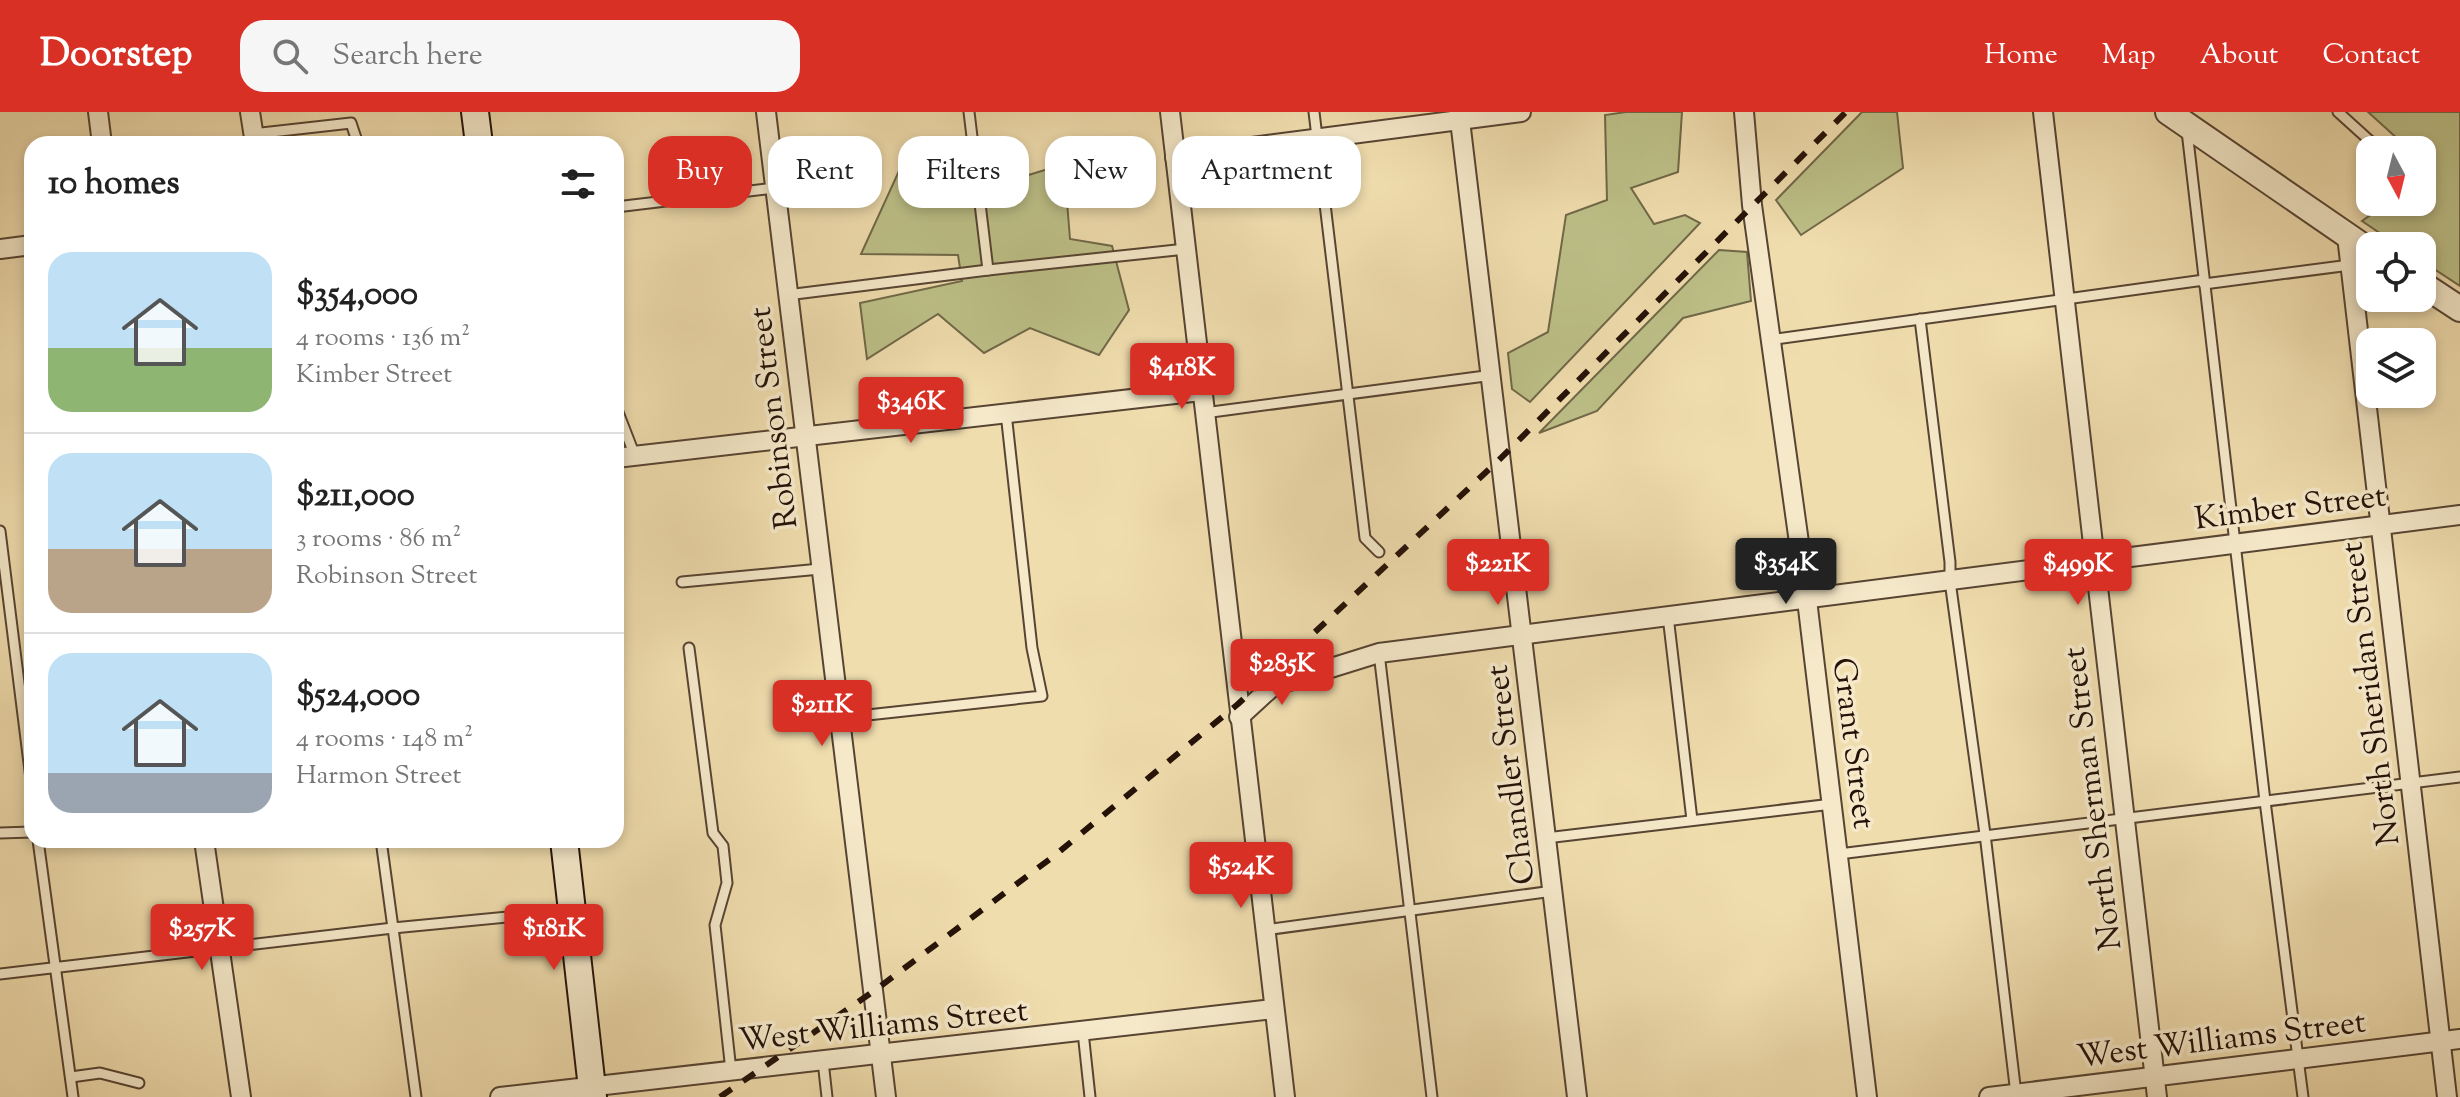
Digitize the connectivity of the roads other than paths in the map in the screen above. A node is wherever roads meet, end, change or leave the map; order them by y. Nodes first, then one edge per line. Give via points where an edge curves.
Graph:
1 (98, 112) edge
2 (250, 112) edge
3 (475, 112) edge
4 (766, 112) edge
5 (969, 112) edge
6 (1170, 112) edge
7 (1314, 112) edge
8 (1521, 112) edge
9 (1744, 112) edge
10 (2043, 112) edge
11 (2338, 112) edge
12 (1460, 116) edge
13 (2180, 117) edge
14 (101, 136) edge
15 (254, 136) edge
16 (272, 136) edge
17 (355, 136) edge
18 (478, 136) edge
19 (769, 136) edge
20 (1173, 136) edge
21 (1317, 136) edge
22 (1330, 136) edge
23 (2365, 136) edge
24 (768, 189) edge
25 (624, 206) edge
26 (776, 208) edge
27 (1181, 208) edge
28 (1325, 208) edge
29 (2347, 236) junction
30 (2356, 242) edge
31 (24, 246) edge
32 (0, 249) edge
33 (1186, 249) junction
34 (2350, 265) junction
35 (988, 270) junction
36 (2204, 282) junction
37 (2436, 293) edge
38 (787, 295) junction
39 (2063, 299) junction
40 (2460, 309) edge
41 (1920, 319) junction
42 (1769, 340) junction
43 (1493, 375) junction
44 (1201, 391) junction
45 (1346, 394) junction
46 (1006, 413) junction
47 (1204, 413) junction
48 (624, 428) edge
49 (804, 437) junction
50 (635, 456) junction
51 (624, 457) edge
52 (2460, 515) edge
53 (2380, 524) junction
54 (0, 531) edge
55 (2235, 542) junction
56 (1379, 552) dead end
57 (2094, 563) junction
58 (820, 569) junction
59 (1950, 581) junction
60 (682, 582) dead end
61 (1807, 600) junction
62 (1668, 616) junction
63 (1523, 634) junction
64 (689, 648) dead end
65 (1379, 653) junction
66 (1239, 717) junction
67 (839, 718) junction
68 (24, 723) edge
69 (2460, 777) edge
70 (2409, 784) junction
71 (2265, 801) junction
72 (1832, 804) junction
73 (2123, 817) junction
74 (1692, 820) junction
75 (24, 832) edge
76 (0, 833) edge
77 (1985, 834) junction
78 (1546, 838) junction
79 (39, 848) edge
80 (205, 848) edge
81 (382, 848) edge
82 (565, 848) edge
83 (1839, 854) junction
84 (1553, 891) junction
85 (1410, 910) junction
86 (573, 911) junction
87 (393, 928) junction
88 (1265, 930) junction
89 (220, 949) junction
90 (57, 968) junction
91 (0, 974) edge
92 (1273, 1009) junction
93 (1083, 1032) junction
94 (2460, 1039) edge
95 (2440, 1042) junction
96 (881, 1055) junction
97 (2299, 1059) junction
98 (823, 1061) junction
99 (731, 1071) junction
100 (2155, 1076) junction
101 (71, 1077) junction
102 (139, 1083) dead end
103 (592, 1092) edge
104 (2016, 1095) edge
105 (73, 1097) edge
106 (241, 1097) edge
107 (416, 1097) edge
108 (500, 1097) edge
109 (827, 1097) edge
110 (886, 1097) edge
111 (1090, 1097) edge
112 (1285, 1097) edge
113 (1432, 1097) edge
114 (1577, 1097) edge
115 (1867, 1097) edge
116 (1989, 1097) edge
117 (2157, 1097) edge
118 (2303, 1097) edge
119 (2447, 1097) edge

1 - 14 street
2 - 15 street
3 - 18 main road
4 - 19 street, Robinson Street
5 - 35 lane
6 - 20 street
7 - 21 lane
8 - 12 street
9 - 42 street, Grant Street
10 - 39 street, North Sherman Street
11 - 23 lane
12 - 22 street
12 - 43 street, Chandler Street
13 - 29 street
13 - 36 lane
16 - 17 lane via 351,123
24 - 25 lane
26 - 38 street, Robinson Street
27 - 33 street
28 - 45 lane
29 - 30 street
29 - 34 street, North Sheridan Street
31 - 32 street
33 - 35 lane
33 - 44 street
34 - 36 lane
34 - 53 street, North Sheridan Street
35 - 38 lane
36 - 39 lane
36 - 55 lane
37 - 40 street
38 - 49 street, Robinson Street
39 - 41 lane
39 - 57 street, North Sherman Street
41 - 42 lane
41 - 59 lane
42 - 61 street, Grant Street
43 - 45 lane
43 - 63 street, Chandler Street
44 - 46 street
44 - 47 street
45 - 47 lane
45 - 56 lane via 1365,538
46 - 49 street
46 - 67 lane via 1042,696
47 - 66 street
48 - 50 lane
49 - 50 street
49 - 58 street, Robinson Street
50 - 51 street
52 - 53 street, Kimber Street
53 - 55 street, Kimber Street
53 - 70 street, North Sheridan Street
54 - 68 lane
55 - 57 street, Kimber Street
55 - 71 lane
57 - 59 street, Kimber Street
57 - 73 street, North Sherman Street
58 - 60 lane
58 - 67 street, Robinson Street
59 - 61 street, Kimber Street
59 - 77 lane
61 - 62 street, Kimber Street
61 - 72 street, Grant Street
62 - 63 street, Kimber Street
62 - 74 lane
63 - 65 street, Kimber Street
63 - 78 street, Chandler Street
64 - 99 lane via 713,833 723,846 727,883 715,925
65 - 66 street, Kimber Street via 1273,686
65 - 85 lane
66 - 88 street
67 - 96 street, Robinson Street
69 - 70 lane
70 - 71 lane
70 - 95 street, North Sheridan Street
71 - 73 lane
71 - 97 lane
72 - 74 lane
72 - 83 street, Grant Street
73 - 77 lane
73 - 100 street, North Sherman Street
74 - 78 lane
75 - 76 lane
77 - 83 lane
77 - 104 lane
78 - 84 street, Chandler Street
79 - 90 lane
80 - 89 street
81 - 87 lane
82 - 86 main road
83 - 115 street, Grant Street
84 - 85 lane
84 - 114 street, Chandler Street
85 - 88 lane
85 - 113 lane
86 - 87 lane
86 - 103 main road
87 - 89 lane
87 - 107 lane
88 - 92 street
89 - 90 lane
89 - 106 street
90 - 91 lane
90 - 101 lane
92 - 93 street, West Williams Street
92 - 112 street
93 - 96 street, West Williams Street
93 - 111 lane
94 - 95 street, West Williams Street
95 - 97 street, West Williams Street
95 - 119 street, North Sheridan Street
96 - 98 street, West Williams Street
96 - 110 street, Robinson Street
97 - 100 street, West Williams Street
97 - 118 lane
98 - 99 street, West Williams Street
98 - 109 lane
99 - 103 street, West Williams Street
100 - 104 street, West Williams Street
100 - 117 street, North Sherman Street
101 - 102 lane via 100,1073
101 - 105 lane
103 - 108 street, West Williams Street
104 - 116 street, West Williams Street

